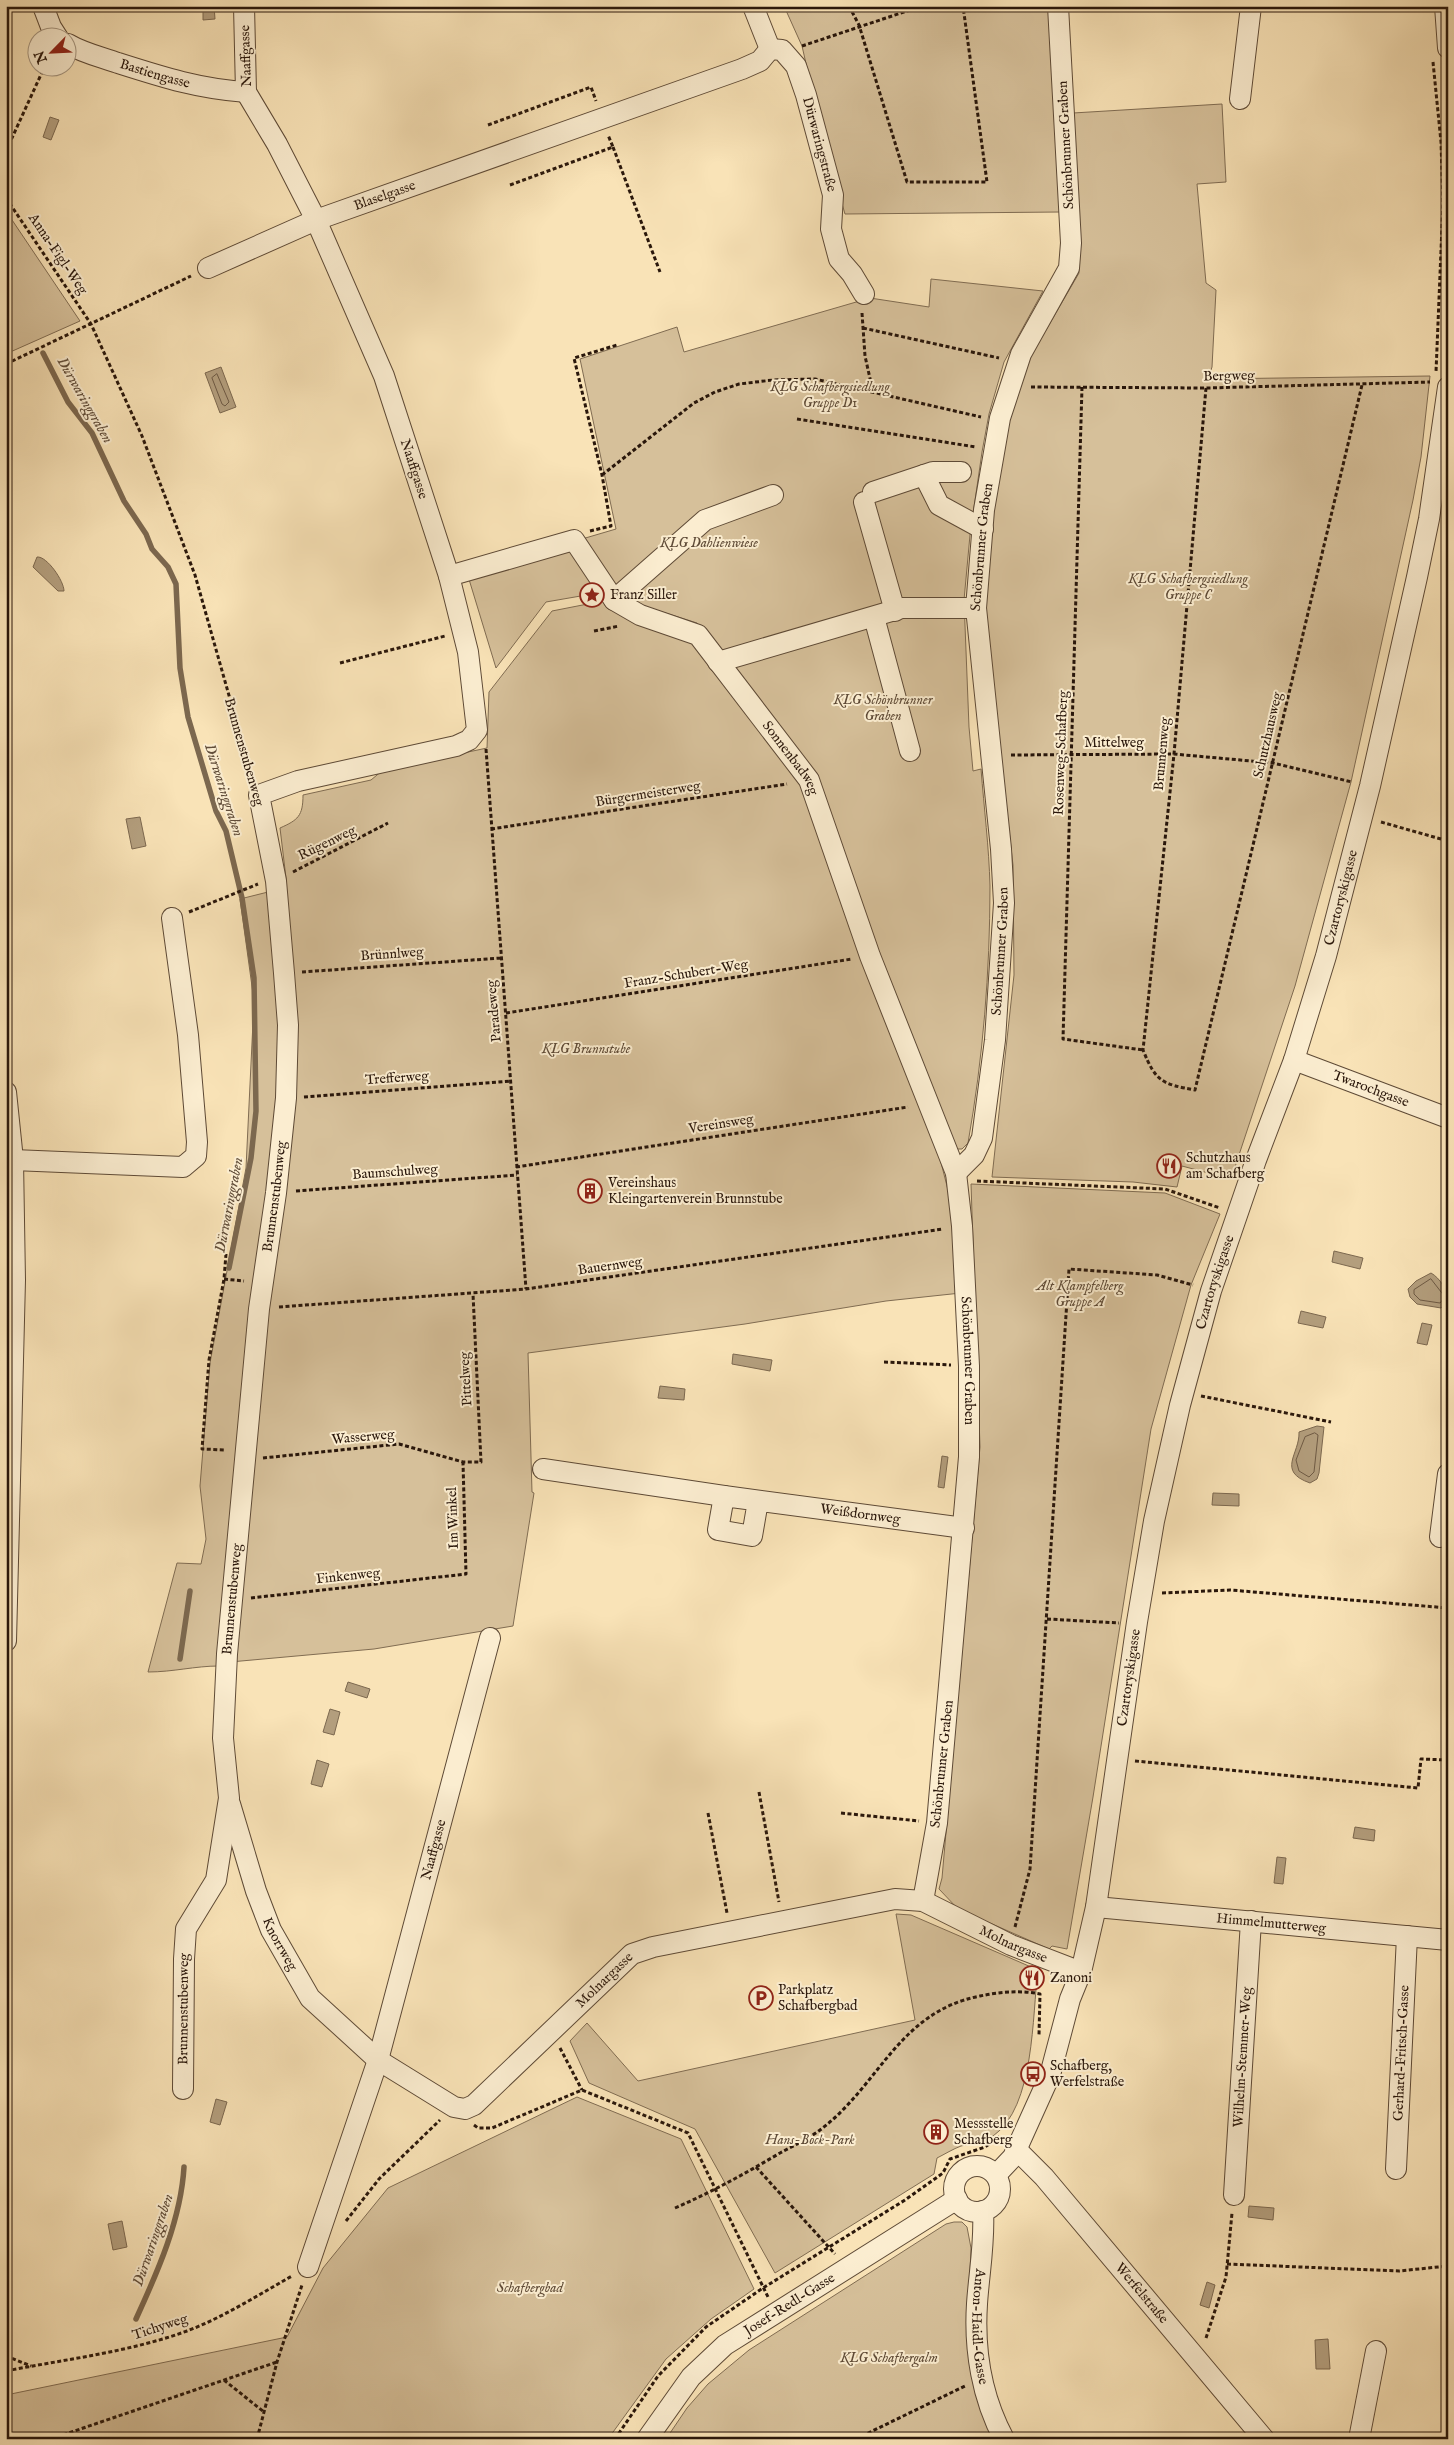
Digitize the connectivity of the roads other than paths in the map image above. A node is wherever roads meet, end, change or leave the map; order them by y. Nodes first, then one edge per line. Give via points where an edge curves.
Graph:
1 (43, 6) edge
2 (244, 6) edge
3 (753, 6) edge
4 (1058, 6) edge
5 (1251, 6) edge
6 (1444, 6) edge
7 (51, 28) edge
8 (770, 48) junction
9 (78, 49) edge
10 (1440, 50) edge
11 (246, 92) junction
12 (1240, 99) dead end
13 (316, 220) junction
14 (208, 268) road end
15 (864, 294) road end
16 (1442, 384) edge
17 (961, 472) dead end
18 (924, 475) junction
19 (772, 495) dead end
20 (983, 529) junction
21 (449, 576) junction
22 (614, 600) junction
23 (976, 608) junction
24 (895, 610) junction
25 (874, 617) junction
26 (718, 662) junction
27 (910, 751) dead end
28 (259, 795) joint
29 (172, 918) road end
30 (1294, 1060) junction
31 (6, 1092) edge
32 (1448, 1118) edge
33 (10, 1161) edge
34 (956, 1173) junction
35 (543, 1469) dead end
36 (1448, 1474) edge
37 (724, 1496) junction
38 (758, 1501) junction
39 (964, 1528) junction
40 (1440, 1537) dead end
41 (490, 1638) dead end
42 (6, 1641) edge
43 (229, 1798) junction
44 (923, 1902) junction
45 (1096, 1907) junction
46 (1251, 1921) junction
47 (1407, 1936) junction
48 (1448, 1940) edge
49 (1081, 1972) junction
50 (378, 2060) junction
51 (183, 2089) dead end
52 (1017, 2150) junction
53 (1396, 2169) dead end
54 (996, 2175) junction
55 (1234, 2195) road end
56 (957, 2199) junction
57 (983, 2211) junction
58 (308, 2268) road end
59 (1376, 2351) dead end
60 (647, 2439) edge
61 (1004, 2439) edge
62 (1264, 2439) edge
63 (1358, 2439) edge

1 - 7 street
2 - 11 street, Naaffgasse
3 - 8 street
4 - 20 street, Schönbrunner Graben via 1072,244 1068,268 1018,362 1000,418
5 - 12 street
6 - 10 street
8 - 13 street, Blaselgasse via 760,61 742,70
8 - 15 street, Dürwaringstraße via 782,50 796,66 832,195 830,229 839,259
9 - 11 street, Bastiengasse via 164,78 210,89
11 - 13 street, Naaffgasse
13 - 14 street, Blaselgasse
13 - 21 street, Naaffgasse via 384,376
16 - 30 street, Czartoryskigasse via 1429,519 1390,703 1326,956
17 - 18 street
18 - 20 street via 939,505
18 - 24 street via 868,497
19 - 22 street via 705,520
20 - 23 street, Schönbrunner Graben
21 - 22 street, Sonnenbadweg via 574,540
21 - 28 street, Naaffgasse via 468,652 477,720 474,736 456,746 298,781
22 - 26 street, Sonnenbadweg via 640,615 698,635
23 - 24 street
23 - 34 street, Schönbrunner Graben via 1004,904 995,1040 982,1138 974,1155
24 - 25 street
25 - 26 street
25 - 27 street
26 - 34 street, Sonnenbadweg via 808,780 870,956
28 - 43 street, Brunnenstubenweg via 276,881 288,1025 286,1098 244,1455 223,1738
29 - 33 street via 188,1035 198,1142 196,1156 183,1167
30 - 32 street, Twarochgasse
30 - 45 street, Czartoryskigasse via 1211,1291 1176,1425 1142,1585
31 - 33 street
33 - 42 street via 15,1280
34 - 39 street, Schönbrunner Graben via 969,1366 969,1457
35 - 37 street, Weißdornweg
36 - 40 street
37 - 38 street, Weißdornweg
37 - 38 street via 718,1530 752,1536
38 - 39 street, Weißdornweg
39 - 44 street, Schönbrunner Graben via 937,1823
41 - 50 street, Naaffgasse
43 - 50 street, Knorrweg via 271,1930 310,1998
43 - 51 street, Brunnenstubenweg via 216,1880 186,1928
44 - 49 street, Molnargasse via 1011,1945
44 - 50 street, Molnargasse via 895,1898 632,1954 552,2033 474,2105 465,2109 454,2107
45 - 46 street, Himmelmutterweg
45 - 49 street, Czartoryskigasse
46 - 47 street, Himmelmutterweg
46 - 55 street, Wilhelm-Stemmer-Weg
47 - 48 street, Himmelmutterweg
47 - 53 street, Gerhard-Fritsch-Gasse
49 - 52 street, Czartoryskigasse via 1070,1999 1050,2075
50 - 58 street
52 - 54 street, Czartoryskigasse
52 - 62 street, Werfelstraße via 1044,2177
54 - 56 street via 982,2166 965,2169 955,2182
54 - 57 street via 999,2196 996,2203
56 - 57 street via 968,2210
56 - 60 street, Josef-Redl-Gasse via 724,2345 691,2377
57 - 61 street, Anton-Haidl-Gasse via 984,2237 977,2306 981,2378
59 - 63 street

